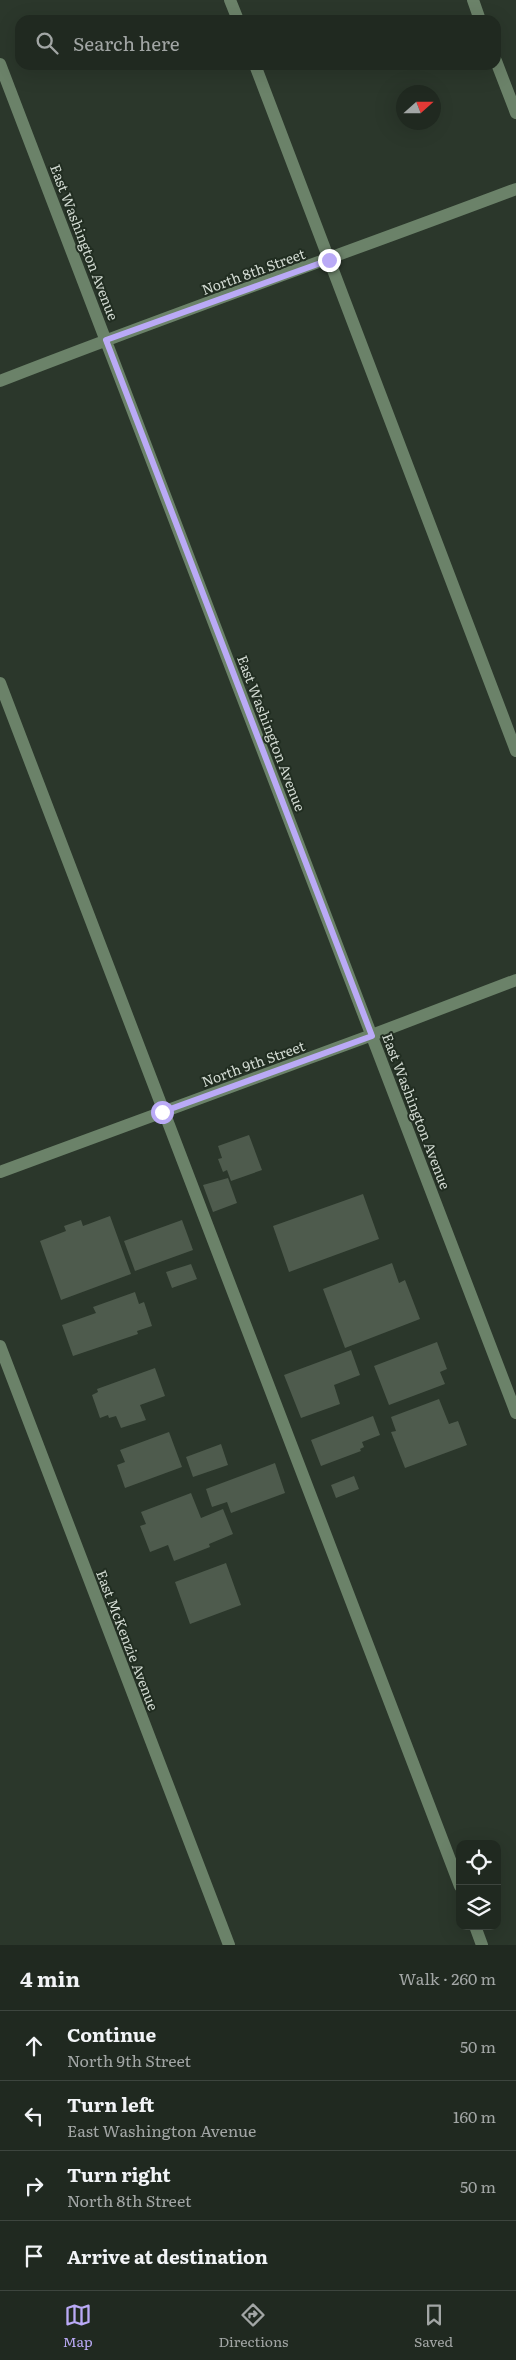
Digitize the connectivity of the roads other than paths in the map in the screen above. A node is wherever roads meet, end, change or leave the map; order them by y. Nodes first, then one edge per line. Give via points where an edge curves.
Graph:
1 (230, 0) edge
2 (473, 0) edge
3 (236, 15) edge
4 (478, 15) edge
5 (0, 64) edge
6 (257, 70) edge
7 (499, 70) edge
8 (516, 113) edge
9 (516, 189) edge
10 (329, 260) junction
11 (106, 340) junction
12 (0, 381) edge
13 (0, 684) edge
14 (516, 751) edge
15 (516, 980) edge
16 (372, 1036) junction
17 (162, 1112) junction
18 (0, 1172) edge
19 (0, 1346) edge
20 (516, 1413) edge
21 (460, 1885) edge
22 (476, 1930) edge
23 (229, 1945) edge
24 (482, 1945) edge

1 - 3 street
2 - 4 street
5 - 11 street, East Washington Avenue
6 - 10 street
7 - 8 street
9 - 10 street, North 8th Street
10 - 11 street, North 8th Street
10 - 14 street
11 - 12 street, North 8th Street
11 - 16 street, East Washington Avenue
13 - 17 street
15 - 16 street, North 9th Street
16 - 17 street, North 9th Street
16 - 20 street, East Washington Avenue
17 - 18 street, North 9th Street
17 - 21 street
19 - 23 street, East McKenzie Avenue
22 - 24 street

